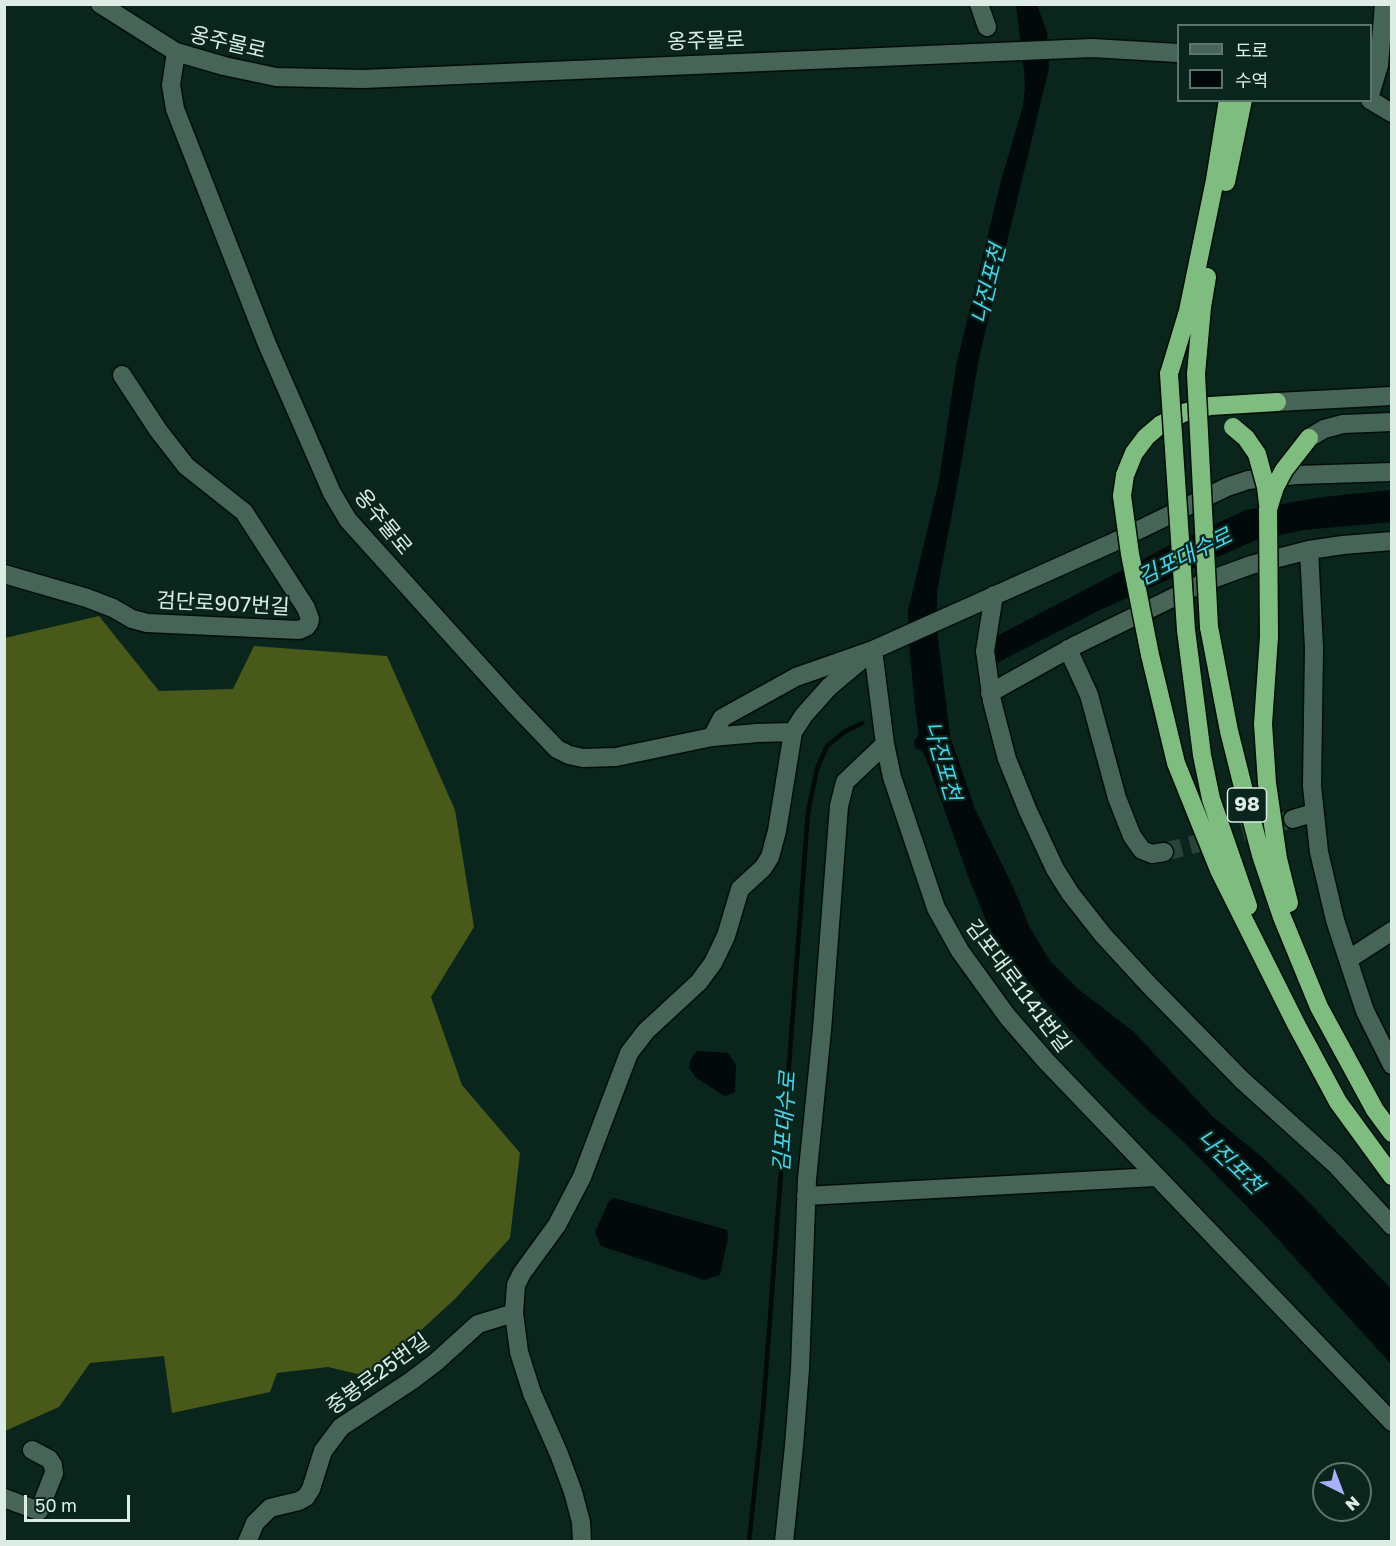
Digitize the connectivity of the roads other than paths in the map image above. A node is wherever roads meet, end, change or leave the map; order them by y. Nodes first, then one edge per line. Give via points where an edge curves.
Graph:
1 (100, 4) edge
2 (979, 4) edge
3 (1384, 4) edge
4 (987, 27) dead end
5 (176, 52) junction
6 (1177, 54) edge
7 (1372, 91) edge
8 (1372, 101) edge
9 (1228, 102) edge
10 (1243, 102) edge
11 (1392, 113) edge
12 (122, 375) dead end
13 (1392, 396) edge
14 (1278, 402) joint
15 (1183, 413) junction
16 (1392, 422) edge
17 (1309, 438) joint
18 (1392, 472) edge
19 (1268, 509) junction
20 (1392, 541) edge
21 (1309, 550) junction
22 (4, 574) edge
23 (987, 598) junction
24 (878, 647) junction
25 (1068, 649) junction
26 (990, 693) junction
27 (793, 732) junction
28 (712, 737) junction
29 (885, 744) junction
30 (1313, 813) junction
31 (1293, 819) tunnel mouth
32 (1164, 852) tunnel mouth
33 (1392, 931) edge
34 (1349, 959) junction
35 (1270, 970) junction
36 (1308, 977) junction
37 (1392, 1065) edge
38 (1392, 1133) edge
39 (1392, 1176) edge
40 (1155, 1177) junction
41 (806, 1196) junction
42 (1392, 1226) edge
43 (514, 1313) junction
44 (1392, 1422) edge
45 (32, 1450) dead end
46 (4, 1498) edge
47 (247, 1542) edge
48 (582, 1542) edge
49 (784, 1542) edge

1 - 5 street
2 - 4 street
3 - 7 street via 1379,65
5 - 6 street, 옹주물로 via 276,77 363,79 1092,48
5 - 28 street, 옹주물로 via 172,98 189,149 292,402 348,520 557,749 598,759
8 - 11 street
9 - 35 highway, 98, bridge via 1188,311 1169,374 1186,630 1202,755 1211,799
10 - 36 highway, 98, bridge via 1209,262 1196,374 1209,627 1229,731 1258,844 1282,917
12 - 22 street, 검단로907번길 via 186,466 244,512 306,609 309,623 298,630 147,623 87,598
13 - 14 street
14 - 15 highway via 1210,406
15 - 19 highway, bridge via 1222,419 1246,438 1257,454
15 - 35 highway, bridge via 1146,437 1125,475 1122,496 1130,554 1176,763 1219,870
16 - 17 street via 1343,424
17 - 19 highway, bridge via 1284,470
18 - 23 street via 1248,480
19 - 36 highway, bridge via 1269,637 1263,724 1267,783 1278,860
20 - 21 street
21 - 25 street via 1207,581
21 - 30 street via 1314,648
23 - 24 street
23 - 26 street via 985,651
24 - 27 street via 829,687
24 - 28 street via 796,677 722,718
24 - 29 street, 김포대로1141번길
25 - 26 street
25 - 32 street via 1084,680 1117,798 1132,836 1142,850 1152,854
26 - 42 street via 1007,759 1028,811 1055,869 1083,911 1201,1040 1335,1164
27 - 28 street, 옹주물로
27 - 43 street via 770,857 740,889 713,963 629,1053 582,1177 557,1225 516,1285
29 - 40 street, 김포대로1141번길 via 899,802 936,908 960,951 1028,1041
29 - 41 street via 845,782 839,806
30 - 31 street
30 - 34 street via 1325,882
33 - 34 street
34 - 37 street via 1365,1011
35 - 39 highway, 98 via 1338,1102
36 - 38 highway, 98 via 1319,1008 1344,1055
40 - 41 street
40 - 44 street, 김포대로1141번길
41 - 49 street via 800,1369
43 - 47 street, 중봉로25번길 via 478,1324 411,1382 341,1427 323,1451 306,1497 270,1508 255,1523
43 - 48 street via 525,1373 573,1492
45 - 46 street via 49,1459 54,1473 39,1511

